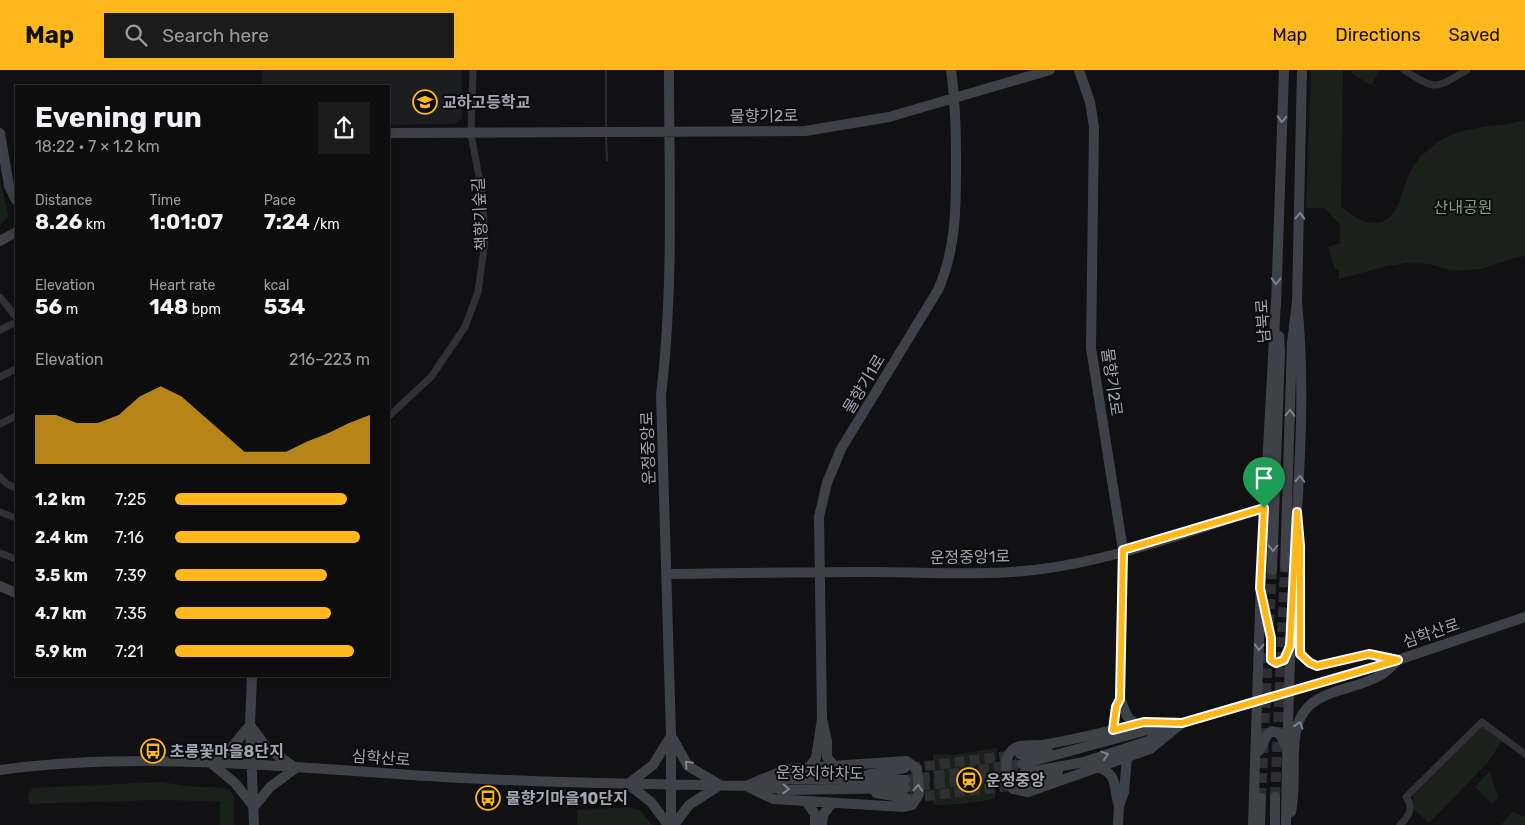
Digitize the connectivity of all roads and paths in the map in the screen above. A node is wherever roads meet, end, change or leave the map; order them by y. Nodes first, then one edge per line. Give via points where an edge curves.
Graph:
1 (473, 70) edge
2 (669, 70) edge
3 (951, 70) edge
4 (1050, 70) edge
5 (1079, 70) edge
6 (1284, 70) edge
7 (1302, 70) edge
8 (1404, 70) edge
9 (1467, 70) edge
10 (954, 97) junction
11 (669, 132) junction
12 (0, 133) edge
13 (390, 133) edge
14 (471, 134) junction
15 (15, 198) edge
16 (15, 233) edge
17 (0, 242) edge
18 (0, 297) edge
19 (1276, 301) junction
20 (1297, 302) junction
21 (15, 316) edge
22 (15, 322) edge
23 (0, 330) edge
24 (15, 370) edge
25 (0, 377) edge
26 (390, 415) edge
27 (15, 416) edge
28 (0, 424) edge
29 (0, 477) edge
30 (15, 487) edge
31 (1264, 508) junction
32 (0, 512) edge
33 (1297, 512) junction
34 (15, 518) edge
35 (1123, 550) junction
36 (0, 553) edge
37 (15, 559) edge
38 (1285, 567) tunnel mouth
39 (1272, 570) tunnel mouth
40 (819, 572) junction
41 (667, 574) junction
42 (0, 586) edge
43 (1260, 588) junction
44 (15, 593) edge
45 (1525, 617) edge
46 (1290, 646) junction
47 (1398, 660) junction
48 (252, 677) edge
49 (1288, 693) junction
50 (1120, 699) junction
51 (1258, 702) junction
52 (822, 719) junction
53 (1181, 723) junction
54 (1135, 724) junction
55 (250, 725) junction
56 (1113, 730) junction
57 (672, 735) junction
58 (1287, 751) junction
59 (1525, 754) edge
60 (1127, 757) junction
61 (1256, 759) junction
62 (212, 764) junction
63 (252, 765) junction
64 (835, 767) junction
65 (1099, 767) junction
66 (296, 768) junction
67 (905, 768) tunnel mouth
68 (808, 769) junction
69 (0, 770) edge
70 (838, 779) junction
71 (628, 784) junction
72 (671, 784) junction
73 (720, 785) junction
74 (746, 786) junction
75 (761, 786) junction
76 (1275, 797) tunnel mouth
77 (1261, 798) tunnel mouth
78 (806, 801) junction
79 (832, 803) junction
80 (1119, 806) junction
81 (254, 807) junction
82 (254, 825) edge
83 (671, 825) edge
84 (815, 825) edge
85 (822, 825) edge
86 (1118, 825) edge
87 (1253, 825) edge
88 (1260, 825) edge
89 (1274, 825) edge
90 (1287, 825) edge
91 (1400, 825) edge

1 - 14 street, 책향기숲길
2 - 11 street, 운정중앙로
3 - 10 street, 물향기1로
4 - 10 street, 물향기2로
5 - 35 street, 물향기2로 via 1094,127 1091,348
6 -> 19 street, 남북로
20 -> 7 street, 남북로
8 - 9 street via 1433,86
10 - 11 street, 물향기2로 via 888,117 805,130
10 - 40 street, 물향기1로 via 956,219 946,271 938,290 832,469 819,517
11 - 14 street, 물향기2로
11 - 41 street, 운정중앙로 via 670,269 661,395
12 - 15 street via 9,186
13 - 14 street, 물향기2로
14 - 26 street, 책향기숲길 via 482,193 484,232 478,292 466,327 431,377
16 - 17 street
18 - 21 street
19 - 31 street
19 -> 39 street, 남북로 via 1280,352
33 -> 20 street via 1301,352
38 -> 20 street, 남북로 via 1292,343
22 - 23 street
24 - 25 street
27 - 28 street
29 - 30 street
31 - 35 street, 운정중앙1로
31 - 43 street
32 - 34 street
33 - 46 street
33 - 47 street via 1300,654 1317,666 1369,654
35 - 40 street, 운정중앙1로 via 1068,564 995,573
35 - 50 street, 물향기2로
36 - 37 street
40 - 41 street, 운정중앙1로
40 - 52 street, 물향기1로
41 - 57 street, 운정중앙로
42 - 44 street
43 - 46 street via 1271,638 1271,660 1276,663 1284,660
43 -> 51 street
45 - 47 street, 심학산로
46 - 49 street
47 - 49 street, 심학산로
90 -> 47 street via 1294,797 1297,728 1304,711 1321,696 1381,675
48 - 55 street
49 - 51 street, 심학산로
49 - 58 street
50 - 54 street via 1127,716
50 - 56 street, 물향기2로
51 - 53 street, 심학산로
51 - 61 street
52 - 64 street via 827,757
52 - 68 street via 816,758
53 -> 53 street via 1145,729 1023,769 1084,762 1148,742
53 - 54 street
53 - 60 street via 1150,749
54 - 56 street
55 - 62 street via 232,748
55 - 63 street
55 - 66 street via 267,748
56 - 65 street via 1048,744 1018,746 1011,750 1007,759 1008,783 1013,789 1028,792
57 - 71 street via 653,766
57 - 72 street, 운정중앙로
73 -> 57 street via 688,766
58 - 61 street via 1280,734 1272,731 1260,745
58 - 90 street
59 - 91 street via 1482,722 1406,796 1410,812
60 - 65 street
60 - 80 street via 1124,792
61 - 87 street
62 - 63 street, 심학산로
62 - 69 street, 심학산로 via 122,761
62 - 81 street via 235,783
63 - 66 street, 심학산로
63 - 81 street
64 - 68 street
79 -> 64 street via 904,807 912,805 919,794 917,768 906,760
65 - 80 street via 1115,780 1114,792
66 - 71 street, 심학산로 via 510,781
66 - 81 street via 270,787
67 - 70 street
68 - 74 street via 788,769
70 - 75 street, 운정지하차도 via 789,779
75 -> 70 street, 운정지하차도 via 787,790 906,789
71 - 72 street, 심학산로
71 - 83 street via 651,802
72 - 73 street, 심학산로
72 - 83 street, 운정중앙로
73 - 74 street, 심학산로
73 - 83 street via 689,805
74 - 75 street, 심학산로
74 - 78 street via 773,799
76 - 89 street
77 - 88 street
78 - 79 street
78 - 84 street via 814,814
79 - 85 street via 823,816
80 - 86 street
81 - 82 street

